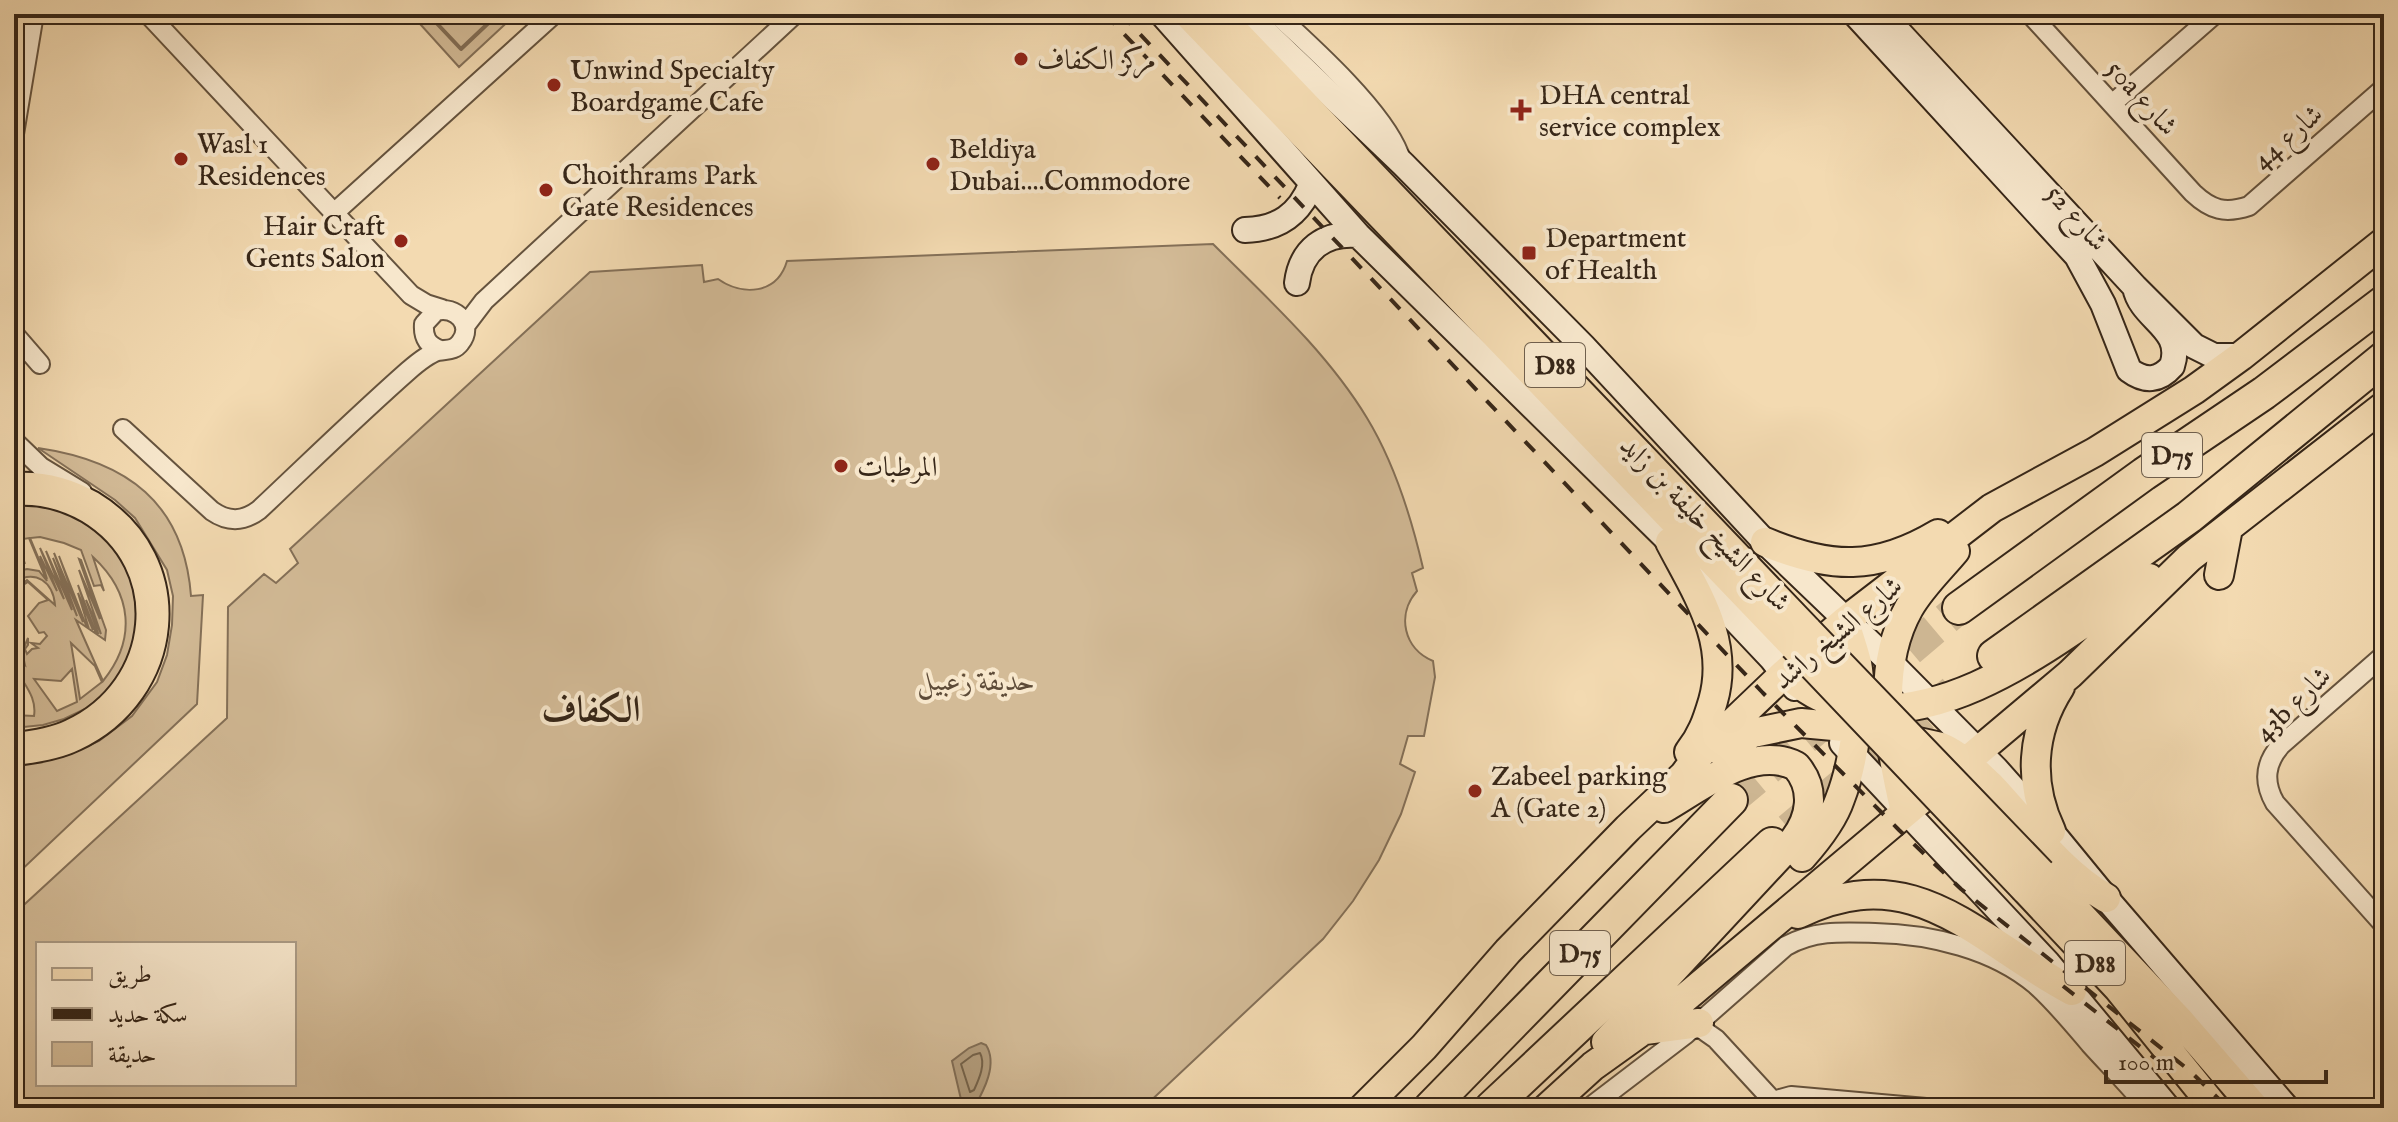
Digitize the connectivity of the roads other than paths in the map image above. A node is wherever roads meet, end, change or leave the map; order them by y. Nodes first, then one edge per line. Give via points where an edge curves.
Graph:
1 (34, 14) edge
2 (148, 14) edge
3 (554, 14) edge
4 (795, 14) edge
5 (1162, 14) edge
6 (1188, 14) edge
7 (1218, 14) edge
8 (1246, 14) edge
9 (1276, 14) edge
10 (1855, 14) edge
11 (1882, 14) edge
12 (2030, 14) edge
13 (2215, 14) edge
14 (2384, 88) edge
15 (2112, 104) junction
16 (1293, 108) junction
17 (14, 134) edge
18 (1403, 164) junction
19 (1311, 185) junction
20 (2220, 211) joint
21 (334, 213) junction
22 (1245, 230) dead end
23 (1358, 235) junction
24 (2384, 242) edge
25 (1297, 283) dead end
26 (2135, 287) junction
27 (411, 295) junction
28 (2384, 302) edge
29 (454, 315) junction
30 (424, 330) junction
31 (14, 334) edge
32 (440, 350) junction
33 (2241, 356) junction
34 (2384, 358) edge
35 (40, 364) dead end
36 (409, 370) junction
37 (2384, 406) edge
38 (123, 429) dead end
39 (14, 441) edge
40 (14, 489) edge
41 (1992, 508) junction
42 (2228, 528) junction
43 (120, 531) junction
44 (1670, 542) junction
45 (1765, 542) junction
46 (2189, 558) junction
47 (2219, 575) dead end
48 (1959, 608) tunnel mouth
49 (1845, 621) junction
50 (1994, 656) dead end
51 (2381, 663) edge
52 (1892, 664) junction
53 (1785, 673) junction
54 (2070, 674) junction
55 (1928, 701) junction
56 (1825, 723) junction
57 (1889, 723) junction
58 (1855, 730) junction
59 (14, 749) edge
60 (1971, 757) junction
61 (1684, 775) junction
62 (1731, 800) tunnel mouth
63 (1905, 812) junction
64 (1628, 828) junction
65 (2051, 831) junction
66 (1772, 844) tunnel mouth
67 (2106, 898) junction
68 (2384, 925) edge
69 (1761, 932) junction
70 (1696, 945) junction
71 (2072, 991) junction
72 (1697, 1024) junction
73 (1645, 1030) junction
74 (2170, 1030) junction
75 (1593, 1066) junction
76 (1770, 1105) edge
77 (1865, 1105) edge
78 (1363, 1108) edge
79 (1430, 1108) edge
80 (1491, 1108) edge
81 (1547, 1108) edge
82 (1589, 1108) edge
83 (1926, 1108) edge
84 (2148, 1108) edge
85 (2168, 1108) edge
86 (2215, 1108) edge
87 (2255, 1108) edge
88 (2287, 1108) edge

1 - 17 street
2 - 21 street
3 - 21 street
4 - 29 street via 484,301
5 - 19 main road
6 - 16 main road, شارع الشيخ خليفة بن زايد / D88
7 - 16 main road, شارع الشيخ خليفة بن زايد / D88
8 - 18 main road
9 - 18 street via 1376,117
10 - 26 main road, شارع 52 via 2077,256 2129,370 2137,377 2157,378 2172,366 2175,346 2143,306
11 - 26 main road, شارع 52
12 - 15 street, 50a شارع
13 - 15 street
14 - 20 street, شارع 44 via 2249,206
15 - 20 street, 50a شارع via 2205,204
16 - 74 main road, شارع الشيخ خليفة بن زايد / D88, bridge
18 - 45 main road via 1583,346
19 - 22 main road via 1286,220
19 - 23 main road
21 - 27 street
23 - 25 main road via 1328,237 1315,244 1299,268
23 - 44 main road
24 - 33 main road, شارع الشيخ راشد / D75
26 - 33 main road, شارع 52 via 2204,352
27 - 29 street
27 - 30 street
28 - 48 highway, D75
29 - 30 street via 431,314
29 - 32 street via 463,339
30 - 32 street via 428,343
30 - 36 street
31 - 35 street
32 - 36 street
33 - 41 main road, شارع الشيخ راشد / D75 via 2120,437
34 - 50 highway, D75 via 2189,517
36 - 38 street via 259,510 241,519 212,511
37 - 42 main road
39 - 43 street via 41,467 89,497
40 - 43 highway via 70,497
41 - 45 main road via 1915,547 1857,562 1816,559
41 - 49 main road, شارع الشيخ راشد / D75
41 - 52 main road via 1916,596
42 - 46 main road
42 - 47 main road
43 - 59 highway via 139,555 152,591 151,634 141,665 124,694 87,727 51,743
44 - 53 main road
44 - 64 main road via 1715,634 1718,680 1702,733
45 - 49 main road
46 - 54 main road
46 - 55 main road via 2159,572 2006,673
49 - 52 main road
49 - 53 main road, شارع الشيخ راشد / D75
49 - 58 main road via 1857,662
51 - 68 street, 43b شارع via 2274,753 2267,783 2275,803
52 - 55 main road
52 - 57 main road
53 - 56 main road
53 - 58 main road via 1830,701
53 - 61 main road, شارع الشيخ راشد / D75
54 - 60 main road
54 - 65 main road via 2048,707 2037,745 2038,792
55 - 57 main road
55 - 60 main road
56 - 58 main road
56 - 61 main road via 1753,733
57 - 58 main road
57 - 60 main road
57 - 63 main road
58 - 63 main road
58 - 70 main road via 1840,800 1810,848 1736,922
60 - 63 main road
60 - 65 main road
60 - 67 main road via 1990,786 2069,872
61 - 64 main road, شارع الشيخ راشد / D75
62 - 79 highway, D75
63 - 69 main road
63 - 71 main road
64 - 70 main road via 1747,763 1776,760 1801,771 1810,802 1801,831
64 - 78 main road, شارع الشيخ راشد / D75
65 - 67 main road
66 - 80 highway, D75
67 - 88 main road
69 - 71 main road via 1839,897 1896,895 1955,918
69 - 73 main road
70 - 75 main road via 1611,1036
71 - 85 main road
72 - 73 main road
72 - 76 street via 1716,1039
72 - 82 street
72 - 84 street via 1800,938 1831,931 1927,939 1981,953 2022,975
73 - 75 main road
74 - 86 main road, شارع الشيخ خليفة بن زايد / D88
74 - 87 main road, شارع الشيخ خليفة بن زايد / D88
75 - 81 main road
76 - 77 street via 1791,1096
77 - 83 street

